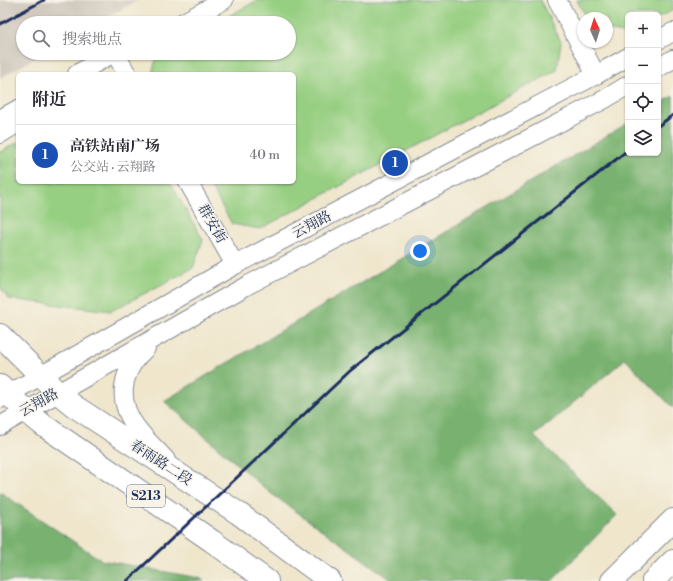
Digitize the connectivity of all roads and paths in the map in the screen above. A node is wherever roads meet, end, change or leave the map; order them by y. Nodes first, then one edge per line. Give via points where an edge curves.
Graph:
1 (224, 0) edge
2 (557, 0) edge
3 (195, 16) edge
4 (673, 32) edge
5 (661, 38) edge
6 (625, 59) edge
7 (673, 59) edge
8 (117, 60) edge
9 (119, 60) edge
10 (661, 66) edge
11 (83, 72) edge
12 (104, 72) edge
13 (596, 76) junction
14 (625, 87) edge
15 (16, 110) edge
16 (0, 119) edge
17 (16, 124) edge
18 (0, 134) edge
19 (189, 184) edge
20 (235, 265) junction
21 (0, 335) edge
22 (160, 335) junction
23 (40, 376) junction
24 (3, 393) edge
25 (58, 393) junction
26 (26, 411) junction
27 (0, 426) edge
28 (180, 475) junction
29 (673, 520) edge
30 (673, 561) edge
31 (268, 581) edge
32 (330, 581) edge
33 (612, 581) edge
34 (653, 581) edge

1 - 3 street
2 - 13 street
4 - 5 street
6 - 13 street, 云翔路
7 - 10 street
8 - 11 street
9 - 12 street
13 - 20 street, 云翔路
14 - 22 street, 云翔路 via 246,286
15 - 16 street
17 - 18 street
19 - 20 street, 群安街
20 - 23 street, 云翔路
21 - 23 main road, 春雨路二段 / S213
22 - 25 street, 云翔路
22 - 28 street via 132,364 123,389 124,401 126,411 137,429
23 - 24 street, 云翔路
23 - 25 main road, 春雨路二段 / S213
24 - 26 main road, S213
25 - 26 street, 云翔路
25 - 28 main road, 春雨路二段 / S213
26 - 27 street, 云翔路
26 - 31 main road, S213
28 - 32 main road, 春雨路二段 / S213 via 238,513
29 - 33 main road
30 - 34 main road

